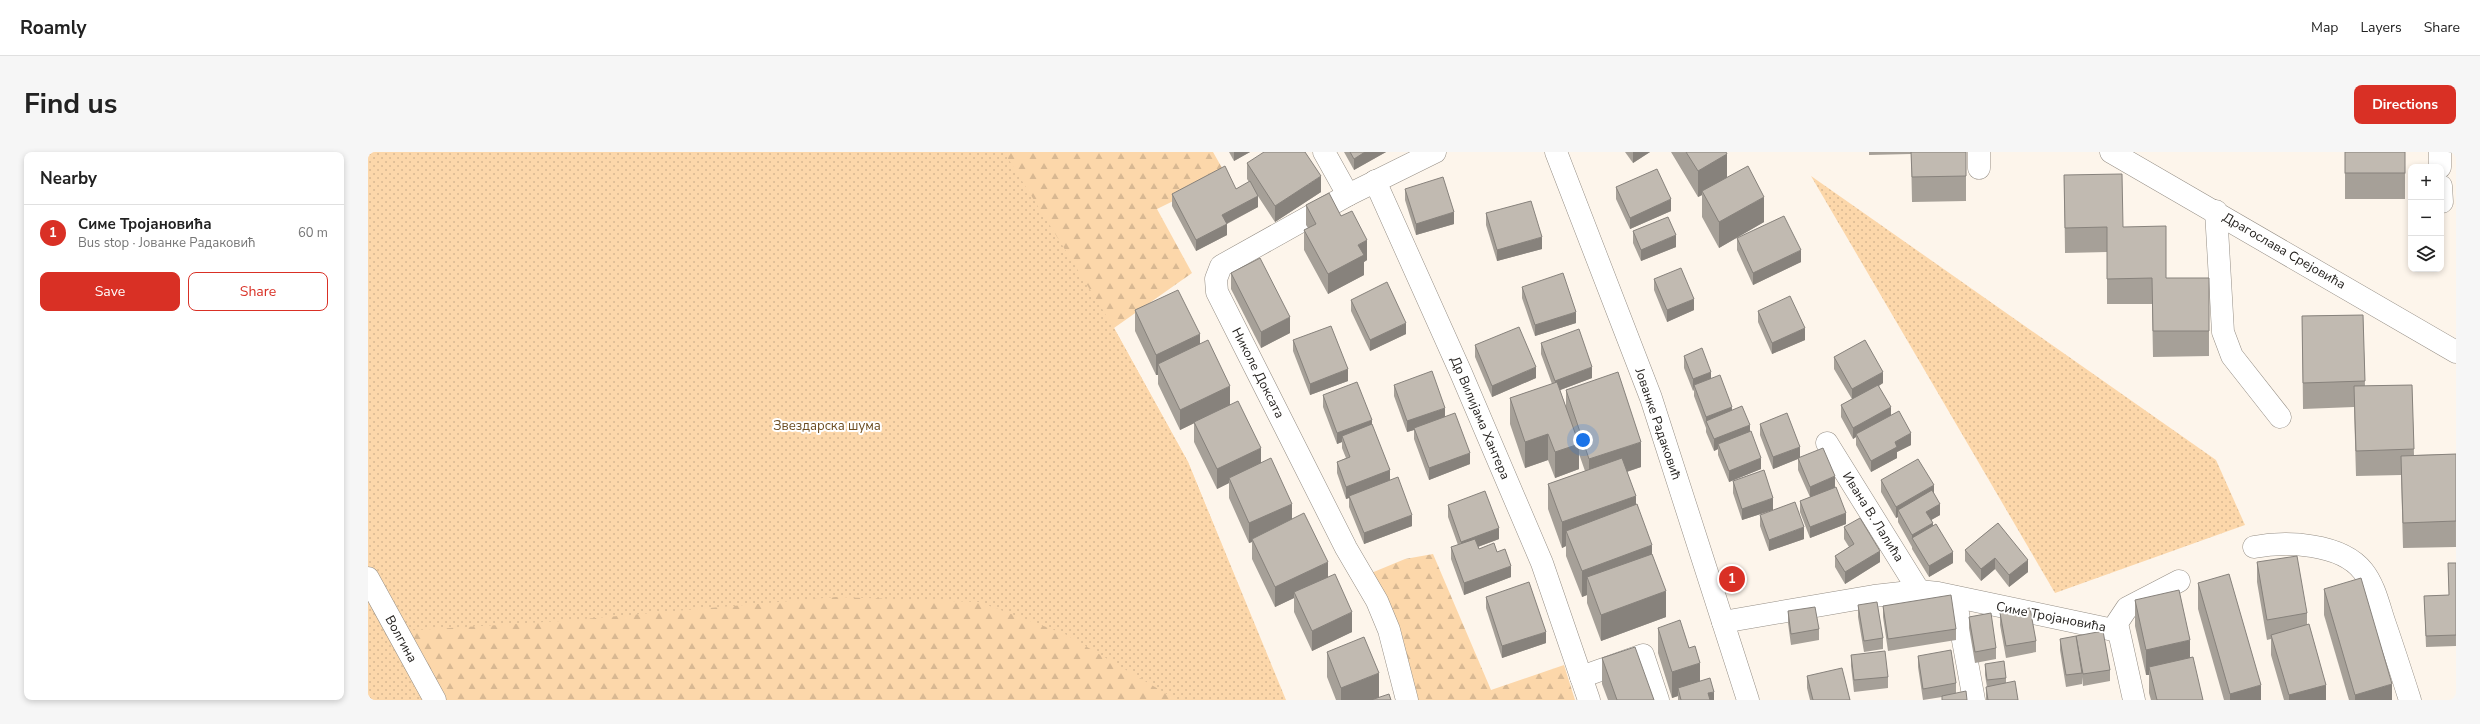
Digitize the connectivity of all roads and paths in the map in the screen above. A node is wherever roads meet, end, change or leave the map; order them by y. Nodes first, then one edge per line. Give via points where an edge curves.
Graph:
1 (1324, 152) edge
2 (1436, 152) edge
3 (1556, 152) edge
4 (2111, 152) edge
5 (2440, 152) edge
6 (2440, 164) edge
7 (1375, 181) junction
8 (1348, 195) junction
9 (2216, 211) junction
10 (2456, 352) edge
11 (2280, 417) dead end
12 (1827, 443) dead end
13 (2254, 547) dead end
14 (368, 578) edge
15 (2179, 581) dead end
16 (1919, 591) junction
17 (1956, 597) junction
18 (1723, 622) junction
19 (2118, 631) junction
20 (1578, 669) junction
21 (435, 700) edge
22 (1407, 700) edge
23 (1588, 700) edge
24 (1658, 700) edge
25 (1748, 700) edge
26 (1974, 700) edge
27 (2134, 700) edge
28 (2410, 700) edge

1 - 8 street
2 - 7 street, Николе Доксата
3 - 18 street, Јованке Радаковић via 1651,398
4 - 9 street, Драгослава Срејовића
5 - 6 street
7 - 8 street, Николе Доксата
7 - 20 street, Др Вилијама Хантера via 1542,563
8 - 22 street, Николе Доксата via 1221,266 1216,279 1217,292 1346,548 1377,601 1388,630
9 - 10 street, Драгослава Срејовића
9 - 11 street via 2223,332 2232,356
12 - 16 street, Ивана В. Лалића
13 - 28 street via 2285,543 2336,553 2352,560 2363,571 2374,590
14 - 21 street, Волгина
15 - 19 street via 2127,608 2117,623
16 - 17 street, Симе Тројановића
16 - 18 street, Симе Тројановића via 1831,602
17 - 19 street, Симе Тројановића
17 - 26 street
18 - 25 street, Јованке Радаковић
19 - 27 street
20 - 23 street
20 - 24 street via 1643,655

